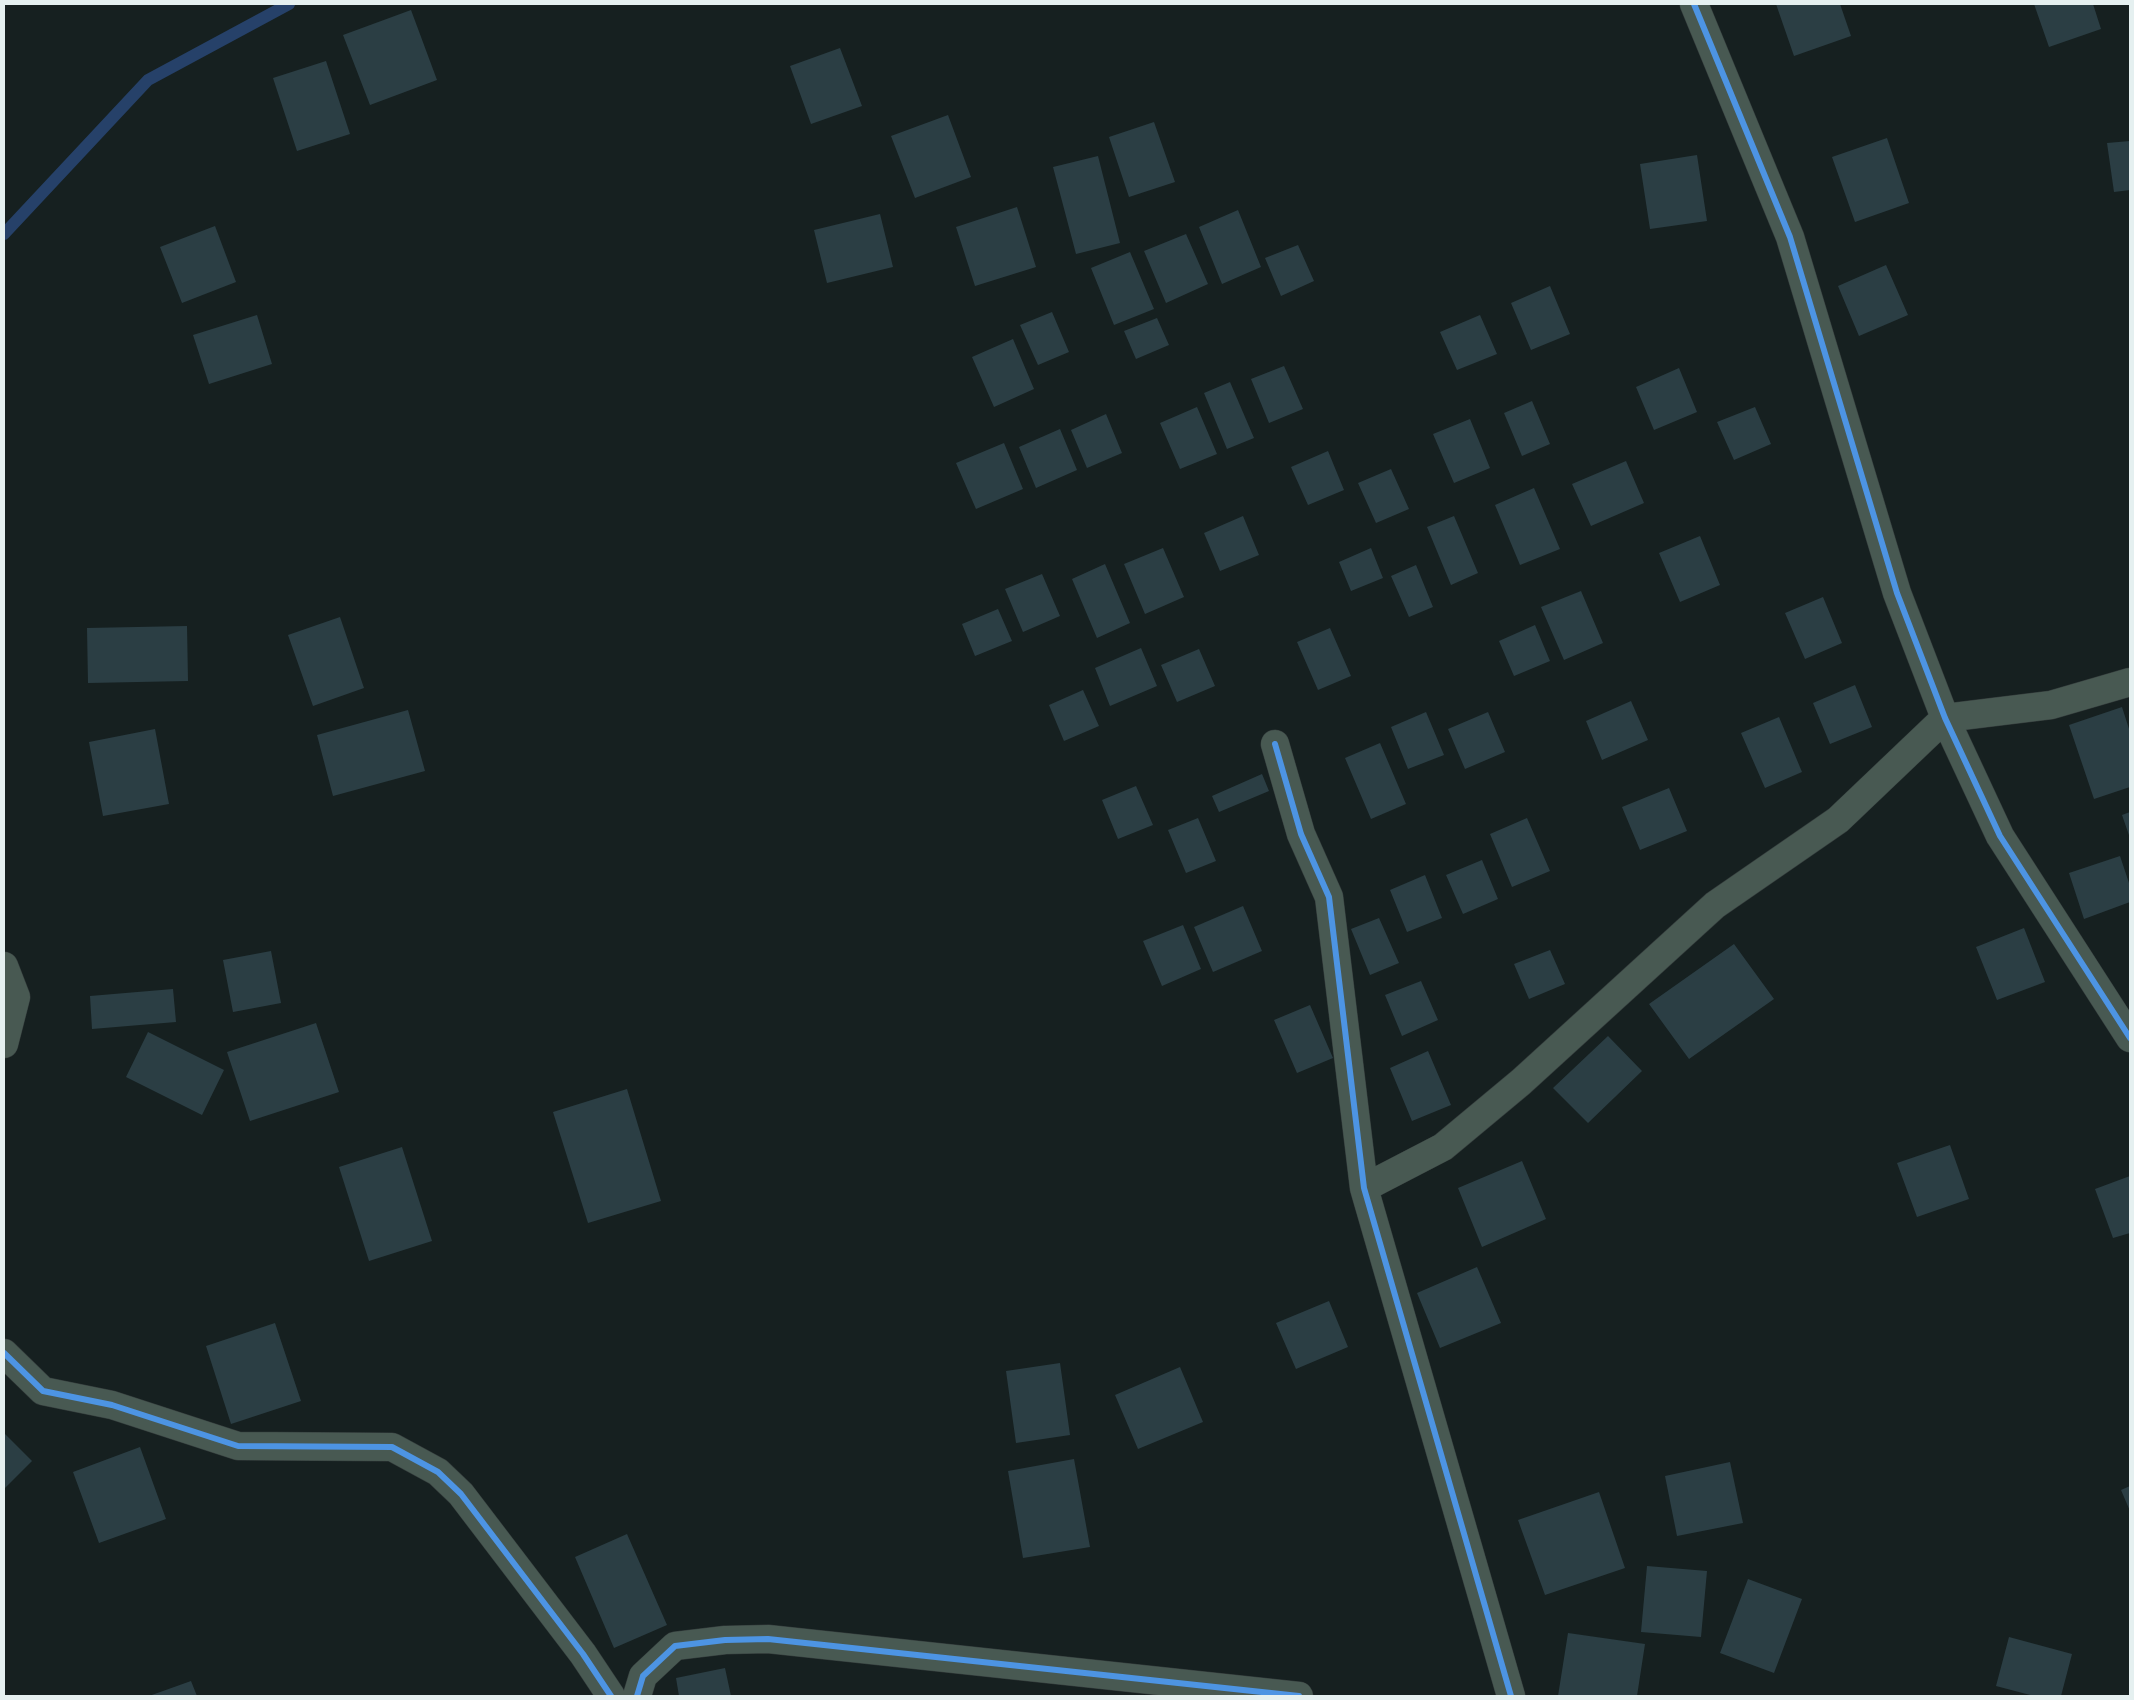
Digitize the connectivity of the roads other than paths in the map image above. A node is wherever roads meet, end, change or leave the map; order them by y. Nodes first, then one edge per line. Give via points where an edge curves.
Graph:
1 (1694, 4) edge
2 (2130, 682) edge
3 (1945, 718) junction
4 (1275, 744) dead end
5 (4, 966) edge
6 (2130, 1038) edge
7 (4, 1044) edge
8 (1364, 1188) junction
9 (4, 1353) edge
10 (611, 1696) edge
11 (637, 1696) edge
12 (1299, 1696) edge
13 (1511, 1696) edge

1 - 3 street via 1790,237 1898,593
2 - 3 street via 2051,705
3 - 6 street via 2000,836
3 - 8 street via 1838,820 1715,905 1521,1082 1443,1147
4 - 8 street via 1301,834 1329,897
5 - 7 street via 16,997
8 - 13 street
9 - 10 street via 43,1391 112,1406 238,1446 392,1448 438,1472 461,1494 583,1654
11 - 12 street via 643,1676 675,1646 725,1640 768,1640

